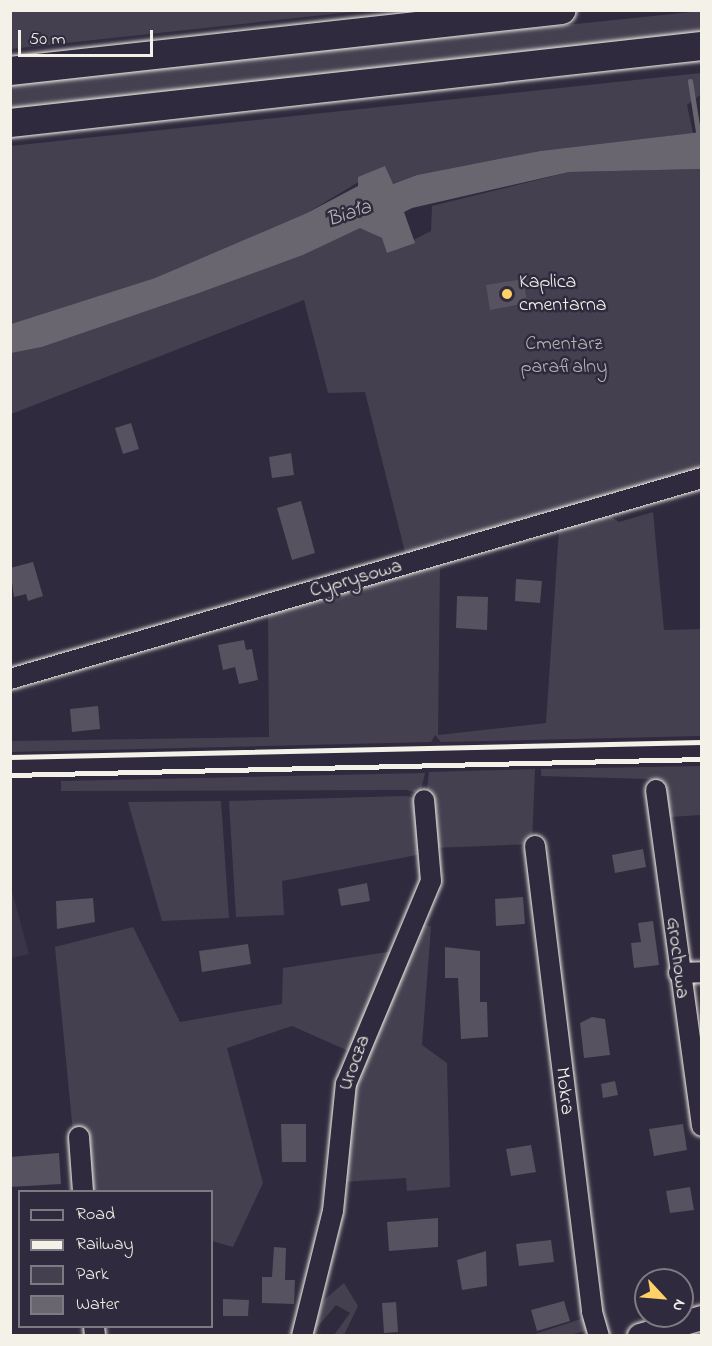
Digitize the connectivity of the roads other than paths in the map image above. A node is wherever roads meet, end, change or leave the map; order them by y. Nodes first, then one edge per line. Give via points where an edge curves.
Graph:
1 (562, 10) edge
2 (702, 46) edge
3 (10, 71) edge
4 (10, 123) edge
5 (702, 478) edge
6 (10, 679) edge
7 (656, 790) dead end
8 (423, 800) dead end
9 (536, 846) dead end
10 (702, 972) edge
11 (679, 973) junction
12 (702, 1126) edge
13 (79, 1137) dead end
14 (84, 1190) edge
15 (702, 1318) edge
16 (302, 1335) edge
17 (599, 1335) edge
18 (640, 1335) edge

1 - 3 highway
2 - 4 highway
5 - 6 street, Cyprysowa via 556,516
7 - 11 street, Grochowa
8 - 16 street, Urocza via 431,881 346,1084 333,1211
9 - 17 street, Mokra via 592,1312
10 - 11 street
11 - 12 street, Grochowa
13 - 14 street
15 - 18 main road

